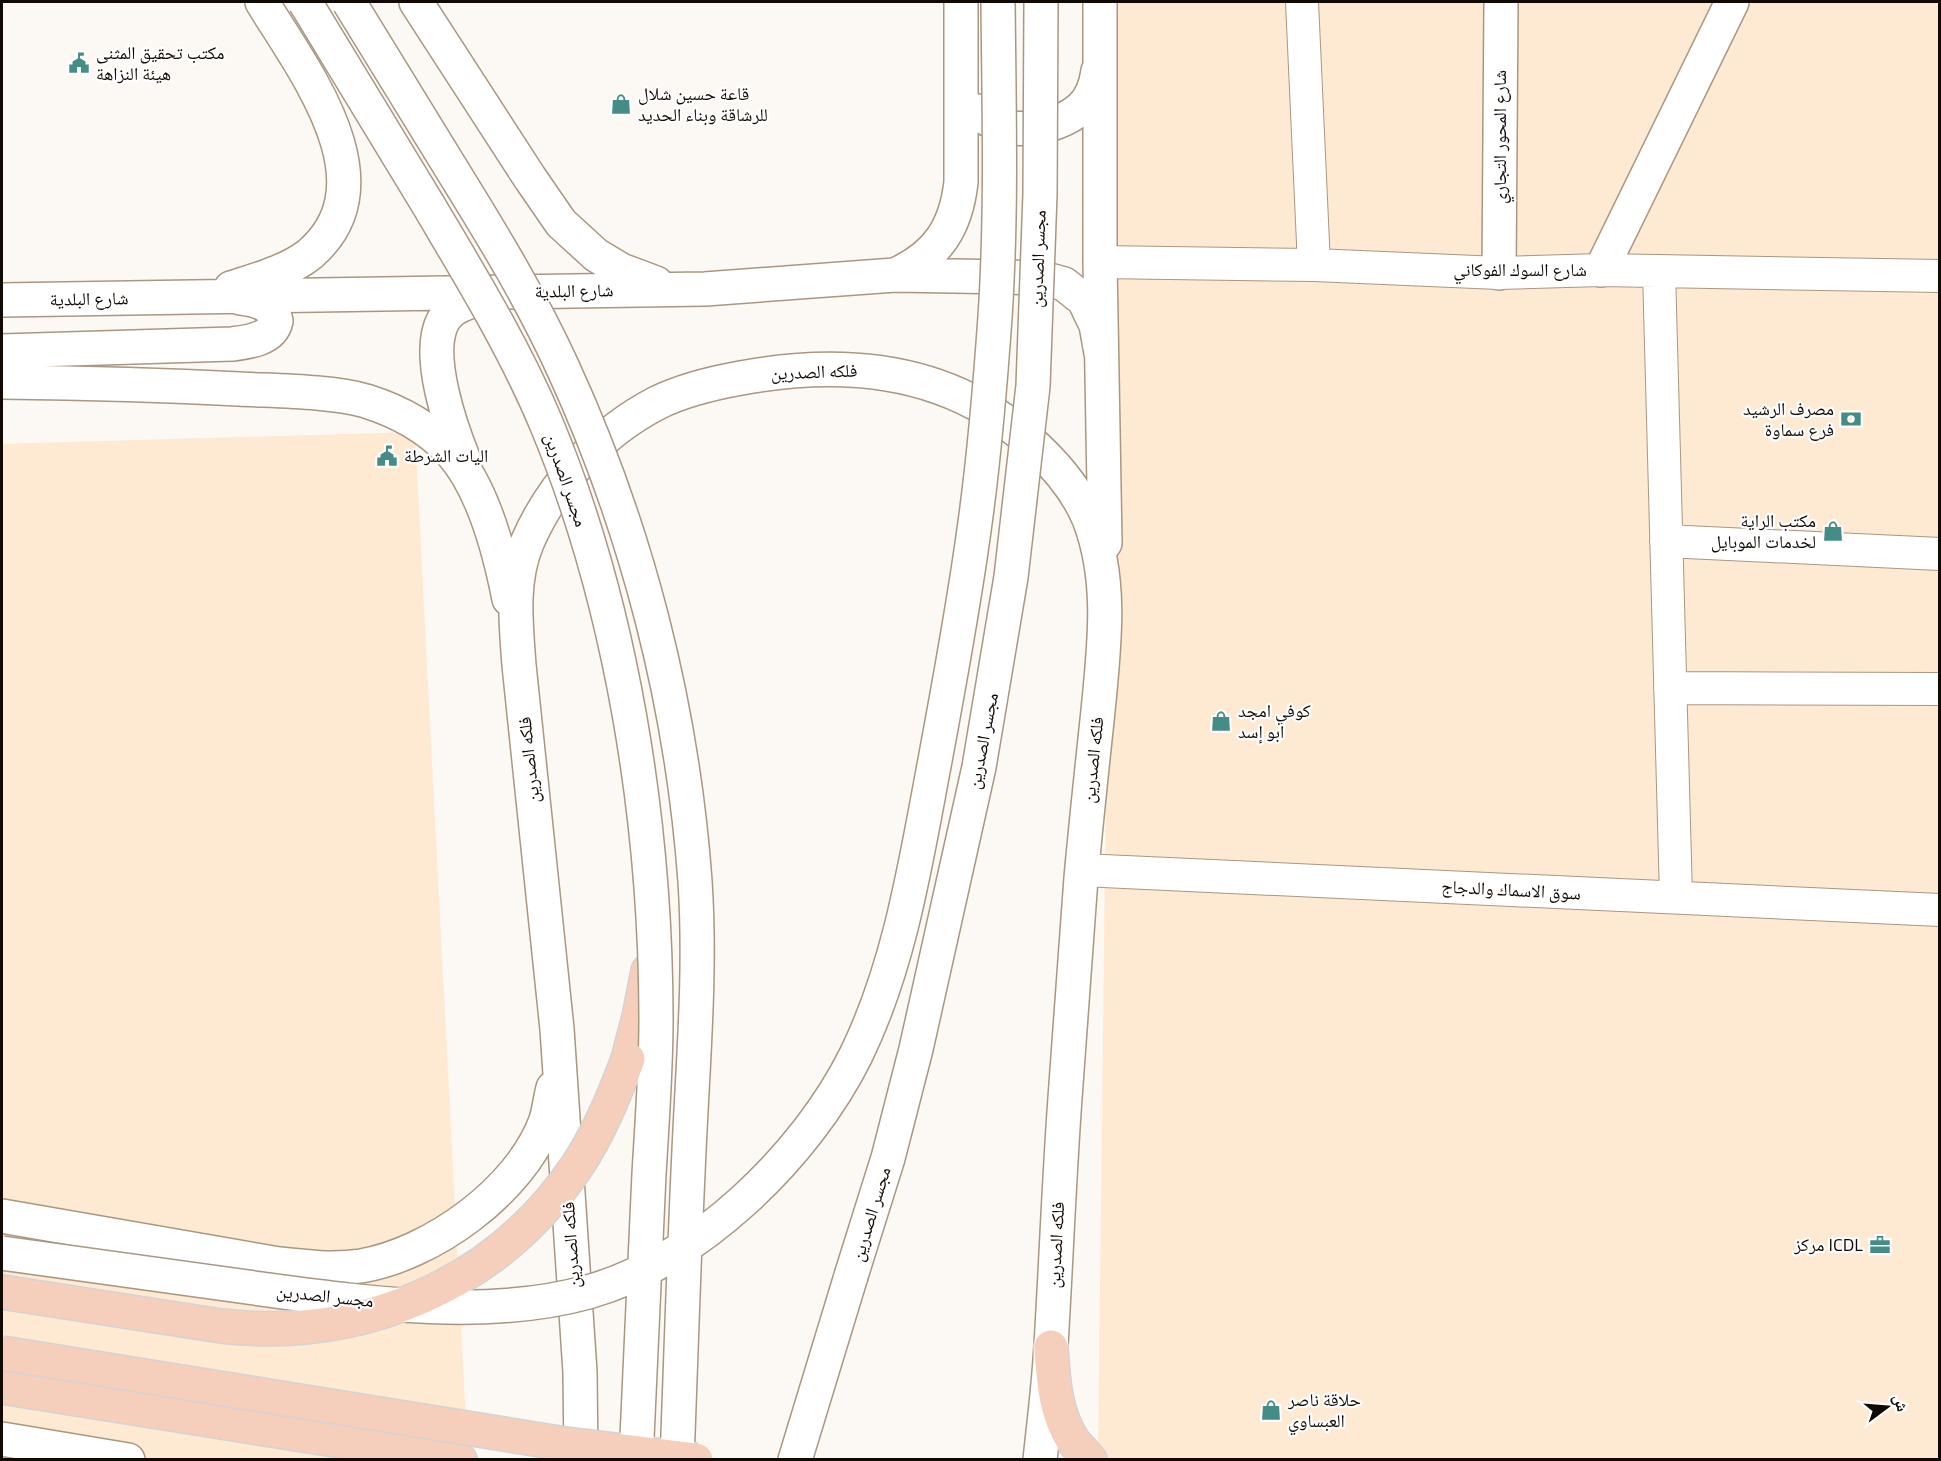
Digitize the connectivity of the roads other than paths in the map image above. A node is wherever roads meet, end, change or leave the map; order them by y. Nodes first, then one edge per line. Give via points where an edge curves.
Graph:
1 (262, 2) edge
2 (304, 2) edge
3 (349, 2) edge
4 (416, 2) edge
5 (961, 2) edge
6 (998, 2) edge
7 (1041, 2) edge
8 (1101, 2) edge
9 (1302, 2) edge
10 (1501, 2) edge
11 (1732, 2) edge
12 (1101, 43) junction
13 (960, 56) junction
14 (1100, 262) junction
15 (1314, 265) junction
16 (1601, 270) junction
17 (1659, 271) junction
18 (1499, 273) junction
19 (895, 275) junction
20 (1940, 276) edge
21 (705, 289) junction
22 (517, 291) junction
23 (181, 297) junction
24 (230, 297) junction
25 (2, 300) edge
26 (2, 351) edge
27 (1101, 353) junction
28 (2, 382) edge
29 (483, 509) junction
30 (1666, 541) junction
31 (1940, 554) edge
32 (1106, 625) junction
33 (519, 665) junction
34 (1670, 688) junction
35 (1940, 689) edge
36 (1082, 870) junction
37 (651, 897) junction
38 (1676, 897) junction
39 (1940, 909) edge
40 (557, 1029) junction
41 (2, 1216) edge
42 (2, 1253) edge
43 (2, 1292) edge
44 (1051, 1347) junction
45 (2, 1353) edge
46 (2, 1387) edge
47 (2, 1439) edge
48 (128, 1460) edge
49 (460, 1460) edge
50 (581, 1460) edge
51 (636, 1460) edge
52 (677, 1460) edge
53 (696, 1460) edge
54 (795, 1460) edge
55 (1040, 1460) edge
56 (1090, 1460) edge

1 - 23 main road via 333,125 344,162 344,198 328,235 308,255 252,282 220,292
2 - 37 main road, مجسر الصدرين, bridge via 484,299 522,369 546,425 568,482 603,598 633,737
3 - 52 main road, bridge via 488,227 540,320 606,472 658,642 689,819 695,907 696,1017
4 - 21 main road via 561,223 596,255 621,270 655,282
5 - 13 main road
6 - 42 main road, مجسر الصدرين, bridge via 996,310 984,455 963,602 922,829 897,942 856,1054 806,1133 755,1190 697,1238 615,1283 559,1298 467,1307 396,1304
7 - 54 main road, مجسر الصدرين, bridge via 1033,386 996,672 959,861 903,1104
8 - 12 main road
9 - 15 street
10 - 18 main road, شارع المحور التجاري
11 - 16 main road
12 - 13 main road via 1092,94 1081,108 1056,123 1034,128 1013,127 984,118 972,105 964,85
12 - 14 main road
13 - 19 main road via 959,202 952,222 929,254
14 - 15 street, شارع السوك الفوكاني
14 - 27 main road
15 - 18 street, شارع السوك الفوكاني
16 - 17 street, شارع السوك الفوكاني
16 - 18 street, شارع السوك الفوكاني
17 - 20 street, شارع السوك الفوكاني
17 - 30 street
19 - 21 main road, شارع البلدية
19 - 27 main road, شارع البلدية via 1012,277 1064,284 1084,300 1096,325
21 - 22 main road, شارع البلدية
22 - 24 main road, شارع البلدية
22 - 29 main road via 469,301 453,309 443,322 437,342 448,417
23 - 24 main road, شارع البلدية
23 - 25 main road, شارع البلدية
24 - 26 main road via 266,305 275,315 271,332 232,344
27 - 32 main road
28 - 29 main road via 119,384 336,396 363,401 412,420 433,435 452,454
29 - 33 main road via 503,569
30 - 31 street
30 - 34 street
32 - 33 main road, فلكه الصدرين via 1100,560 1090,520 1076,492 1028,439 970,400 903,375 868,370 797,369 729,380 662,400 637,414 591,451 554,495 526,546 515,609
32 - 36 main road, فلكه الصدرين
33 - 40 main road, فلكه الصدرين
34 - 35 street
34 - 38 street
36 - 38 street, سوق الاسماك والدجاج
36 - 44 main road, فلكه الصدرين
37 - 43 highway, bridge via 649,967 639,1017 628,1059 602,1123 577,1165 537,1215 514,1238 455,1281 411,1302 365,1317 278,1329 221,1326
37 - 51 main road, مجسر الصدرين, bridge via 655,1060
38 - 39 street, سوق الاسماك والدجاج
40 - 41 main road via 554,1079 545,1123 525,1162 471,1216 401,1254 361,1266 318,1268
40 - 50 main road, فلكه الصدرين
44 - 55 main road, فلكه الصدرين
44 - 56 highway via 1053,1383 1060,1411 1074,1441
45 - 53 highway, bridge via 559,1443
46 - 49 highway
47 - 48 main road

